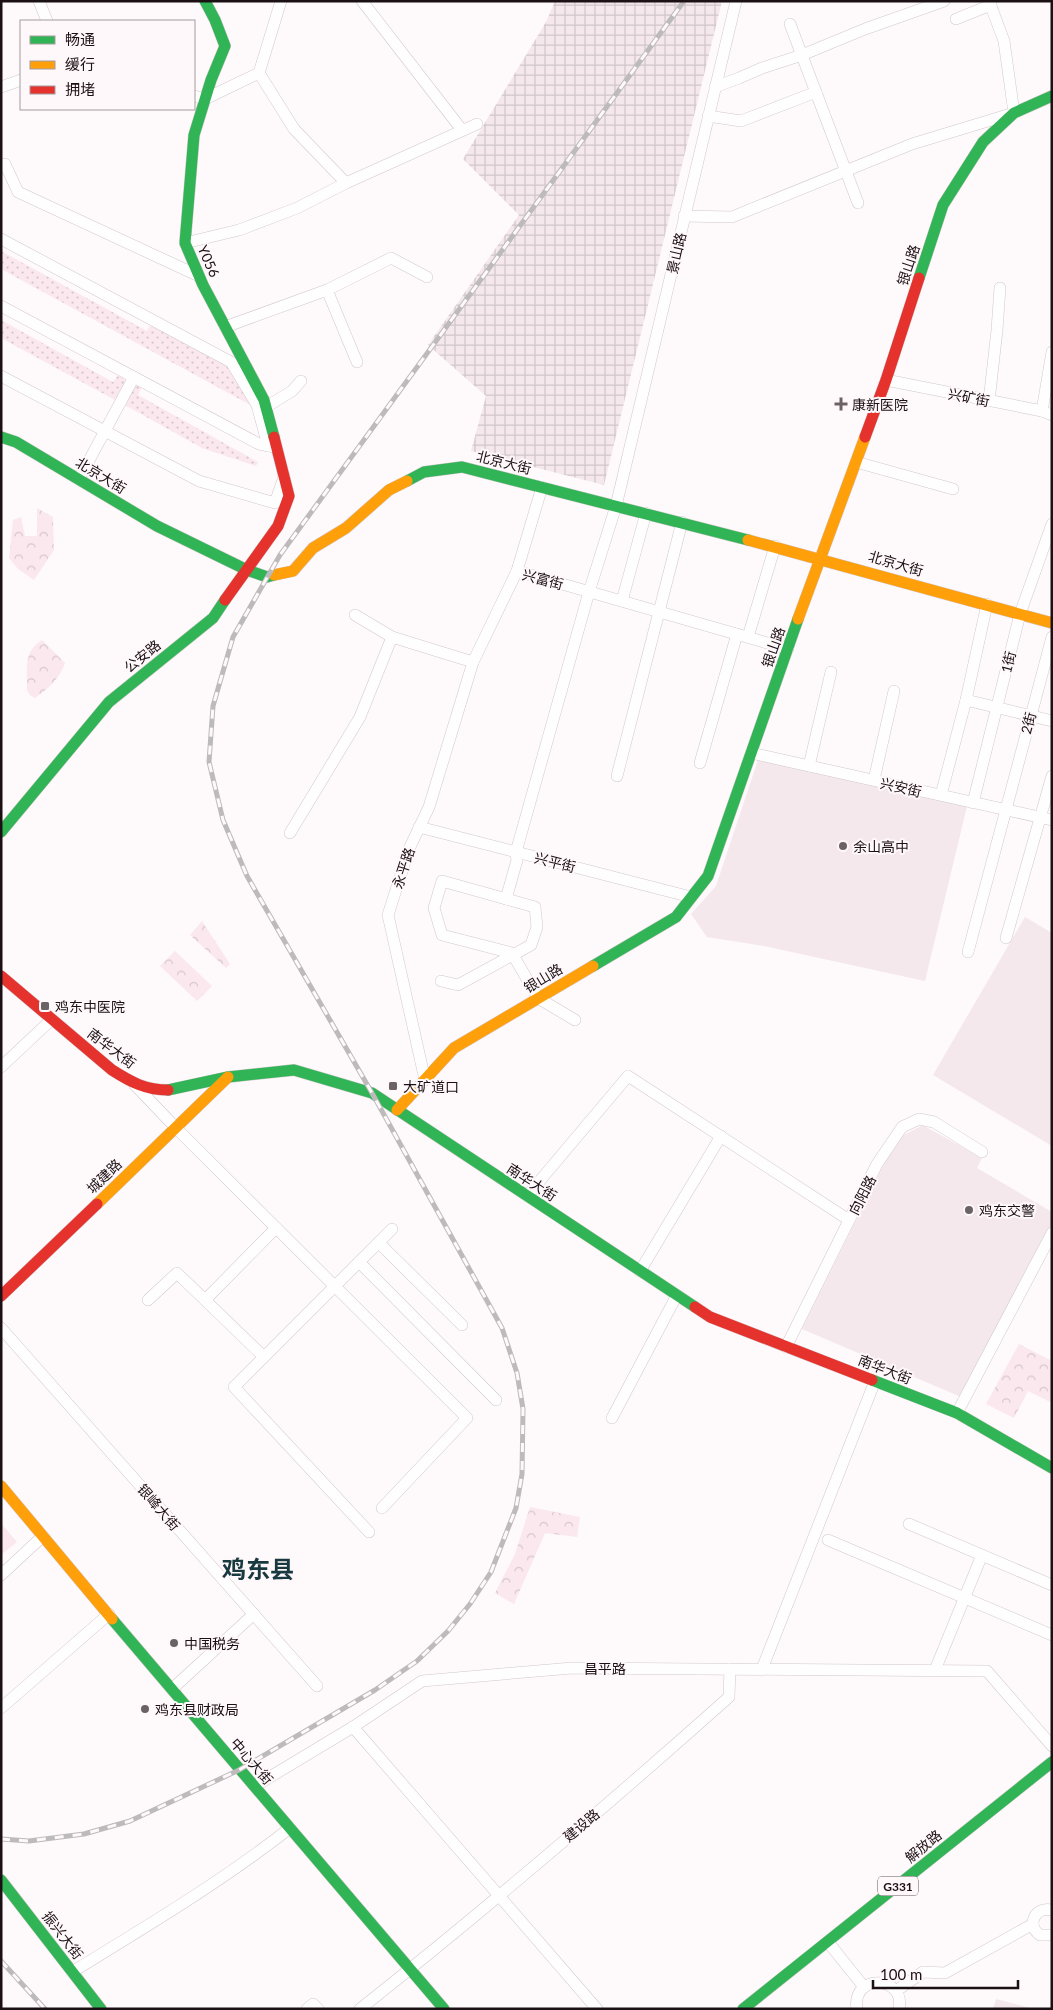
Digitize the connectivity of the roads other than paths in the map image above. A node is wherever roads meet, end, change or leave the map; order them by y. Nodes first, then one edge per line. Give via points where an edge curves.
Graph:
1 (39, 1) edge
2 (205, 1) edge
3 (281, 1) edge
4 (362, 1) edge
5 (736, 1) edge
6 (944, 1) edge
7 (990, 3) edge
8 (956, 19) dead end
9 (47, 20) edge
10 (790, 24) dead end
11 (802, 55) junction
12 (259, 73) junction
13 (20, 80) edge
14 (1, 87) edge
15 (715, 87) junction
16 (816, 92) junction
17 (195, 96) edge
18 (1052, 96) edge
19 (206, 99) junction
20 (1014, 113) junction
21 (708, 116) junction
22 (477, 124) dead end
23 (462, 130) junction
24 (1, 166) edge
25 (846, 171) junction
26 (346, 184) junction
27 (858, 203) dead end
28 (684, 216) junction
29 (1, 238) edge
30 (185, 243) junction
31 (199, 276) junction
32 (427, 277) dead end
33 (1000, 288) dead end
34 (327, 290) junction
35 (1, 306) edge
36 (225, 327) junction
37 (1052, 352) edge
38 (357, 362) dead end
39 (1, 376) edge
40 (134, 377) junction
41 (886, 380) junction
42 (301, 382) dead end
43 (989, 400) junction
44 (266, 407) junction
45 (1047, 413) edge
46 (104, 431) junction
47 (1, 437) edge
48 (272, 447) junction
49 (856, 462) junction
50 (284, 477) junction
51 (79, 479) junction
52 (542, 487) junction
53 (953, 489) dead end
54 (289, 496) joint
55 (616, 506) junction
56 (646, 513) junction
57 (682, 522) junction
58 (1052, 524) edge
59 (775, 546) junction
60 (820, 558) junction
61 (246, 570) junction
62 (516, 571) junction
63 (589, 592) junction
64 (622, 601) junction
65 (987, 604) junction
66 (659, 612) junction
67 (1020, 614) junction
68 (355, 615) dead end
69 (1052, 623) edge
70 (743, 636) junction
71 (1052, 637) edge
72 (392, 638) junction
73 (788, 649) junction
74 (473, 662) junction
75 (831, 672) dead end
76 (894, 691) dead end
77 (966, 700) junction
78 (997, 708) junction
79 (1030, 716) junction
80 (1052, 721) edge
81 (751, 753) junction
82 (700, 763) dead end
83 (809, 766) junction
84 (617, 776) dead end
85 (1052, 776) edge
86 (874, 780) junction
87 (941, 795) junction
88 (974, 802) junction
89 (1005, 810) junction
90 (1046, 819) edge
91 (419, 827) junction
92 (1, 831) edge
93 (290, 833) dead end
94 (516, 852) junction
95 (691, 897) junction
96 (506, 899) junction
97 (1006, 938) dead end
98 (968, 952) dead end
99 (513, 955) junction
100 (1, 976) edge
101 (441, 981) dead end
102 (538, 998) junction
103 (52, 1020) junction
104 (575, 1020) dead end
105 (1, 1067) edge
106 (228, 1077) junction
107 (425, 1080) junction
108 (132, 1082) junction
109 (397, 1110) junction
110 (176, 1128) junction
111 (721, 1136) junction
112 (982, 1152) dead end
113 (527, 1196) junction
114 (849, 1220) junction
115 (276, 1228) junction
116 (392, 1229) dead end
117 (1052, 1233) edge
118 (379, 1243) junction
119 (359, 1262) junction
120 (640, 1271) junction
121 (335, 1286) junction
122 (677, 1295) junction
123 (1, 1296) edge
124 (148, 1300) dead end
125 (205, 1300) junction
126 (462, 1326) dead end
127 (1, 1328) edge
128 (786, 1347) junction
129 (264, 1357) junction
130 (875, 1381) junction
131 (496, 1400) dead end
132 (957, 1413) junction
133 (612, 1418) dead end
134 (1052, 1468) edge
135 (1, 1486) edge
136 (382, 1508) dead end
137 (909, 1524) dead end
138 (369, 1532) dead end
139 (44, 1536) junction
140 (828, 1540) dead end
141 (982, 1555) junction
142 (1, 1575) edge
143 (1052, 1585) edge
144 (964, 1598) junction
145 (109, 1614) junction
146 (254, 1614) junction
147 (1052, 1635) edge
148 (730, 1669) junction
149 (762, 1669) junction
150 (935, 1670) junction
151 (317, 1686) dead end
152 (172, 1689) junction
153 (1, 1708) edge
154 (353, 1726) junction
155 (1052, 1746) edge
156 (1052, 1762) edge
157 (255, 1786) junction
158 (290, 1828) junction
159 (1, 1880) edge
160 (498, 1895) junction
161 (1052, 1910) edge
162 (1033, 1924) junction
163 (1052, 1935) edge
164 (828, 1942) junction
165 (410, 1969) junction
166 (72, 1972) junction
167 (864, 1987) junction
168 (896, 1991) junction
169 (101, 2009) edge
170 (308, 2009) edge
171 (318, 2009) edge
172 (360, 2009) edge
173 (444, 2009) edge
174 (597, 2009) edge
175 (743, 2009) edge
176 (857, 2009) edge
177 (899, 2009) edge

1 - 9 street
2 - 19 main road, Y056 / Y056 via 225,46
3 - 12 street
4 - 23 street
5 - 15 street, 景山路
6 - 11 street
7 - 8 street
7 - 20 street via 1004,41
10 - 11 street
11 - 15 street
11 - 16 street
12 - 19 street
12 - 26 street via 294,129
13 - 14 street
15 - 21 street, 景山路
16 - 21 street via 741,121
16 - 25 street
17 - 19 street
18 - 20 main road, 银山路
19 - 30 main road, Y056 / Y056 via 194,134
20 - 25 street via 912,144
20 - 41 main road, 银山路 via 983,142 943,205
21 - 28 street, 景山路
22 - 23 street
23 - 26 street
24 - 31 street via 5,164 18,192
25 - 27 street
25 - 28 street via 732,217
26 - 30 street via 278,216 239,230
28 - 55 street, 景山路
29 - 48 street via 231,362 257,405
30 - 31 main road, Y056 / Y056
31 - 36 main road, Y056 / Y056
32 - 34 street via 391,258
33 - 43 street
34 - 36 street
34 - 38 street
35 - 40 street
36 - 44 main road, Y056 / Y056
37 - 45 street
39 - 46 street
40 - 46 street
40 - 48 street via 258,444
41 - 43 street, 兴矿街
41 - 49 main road, 银山路
42 - 44 street
43 - 45 street, 兴矿街
44 - 48 main road, Y056 / Y056
46 - 50 street via 199,481 275,503
46 - 51 street
47 - 51 main road, 北京大街 via 16,442
48 - 50 main road, Y056 / Y056
49 - 53 street
49 - 60 main road, 银山路
50 - 54 main road, Y056 / Y056
51 - 61 main road, 北京大街 via 157,526
52 - 55 main road, 北京大街
52 - 61 main road, 北京大街 via 462,467 424,472 388,490 346,528 313,548 293,571 267,577
52 - 62 street
54 - 61 main road, 公安路 via 278,526
55 - 56 main road, 北京大街
55 - 63 street, 景山路
56 - 57 main road, 北京大街
56 - 64 street
57 - 59 main road, 北京大街
57 - 66 street
58 - 67 street, 1街
59 - 60 main road, 北京大街
59 - 70 street
60 - 65 main road, 北京大街
60 - 73 main road, 银山路
61 - 92 main road, 公安路 via 213,618 109,702
62 - 63 street, 兴富街
62 - 74 street, 兴富街
63 - 64 street, 兴富街
63 - 94 street, 景山路
64 - 66 street, 兴富街
65 - 67 main road, 北京大街
65 - 77 street
66 - 70 street, 兴富街
66 - 84 street
67 - 69 main road, 北京大街
67 - 78 street, 1街
68 - 72 street
70 - 73 street, 兴富街
70 - 82 street
71 - 79 street, 2街
72 - 74 street
72 - 93 street via 360,717
73 - 81 main road, 银山路
74 - 91 street, 永平路 via 429,807
75 - 83 street
76 - 86 street
77 - 78 street
77 - 87 street
78 - 79 street
78 - 88 street, 1街
79 - 80 street
79 - 89 street, 2街
81 - 83 street, 兴安街
81 - 95 main road, 银山路 via 708,876
83 - 86 street, 兴安街
85 - 90 street
86 - 87 street, 兴安街
87 - 88 street, 兴安街
88 - 89 street, 兴安街
89 - 90 street, 兴安街
89 - 98 street, 2街
90 - 97 street
91 - 94 street, 兴平街
91 - 107 street, 永平路 via 388,915
94 - 95 street, 兴平街
94 - 96 street, 景山路 via 517,860
95 - 102 main road, 银山路 via 676,917
96 - 99 street via 535,907 537,927 531,945
96 - 99 street via 442,881 434,908 442,935
99 - 101 street via 458,985
99 - 102 street
100 - 103 main road, 南华大街
102 - 104 street
102 - 107 main road, 银山路 via 454,1048
103 - 105 street
103 - 108 main road, 南华大街 via 112,1070
106 - 108 main road, 南华大街 via 170,1090 152,1090
106 - 109 main road, 南华大街 via 294,1070 372,1094
106 - 110 main road, 城建路
107 - 109 main road, 银山路
108 - 110 street
109 - 113 main road, 南华大街
110 - 115 street
110 - 123 main road, 城建路
111 - 113 street via 628,1076
111 - 114 street
111 - 120 street
112 - 114 street, 向阳路 via 934,1122 919,1119 902,1127 876,1164
113 - 120 main road, 南华大街
114 - 128 street, 向阳路
115 - 121 street
115 - 125 street
116 - 118 street
117 - 132 street
118 - 119 street
118 - 126 street
119 - 121 street
119 - 131 street
120 - 122 main road, 南华大街
121 - 129 street
121 - 136 street via 467,1418
122 - 128 main road, 南华大街 via 710,1317
122 - 133 street
124 - 125 street via 177,1273
125 - 129 street
127 - 146 street, 银峰大街
128 - 130 main road, 南华大街
129 - 138 street via 234,1387
130 - 132 main road, 南华大街
130 - 149 street
132 - 134 main road, 南华大街
135 - 139 main road, 中心大街
137 - 141 street
139 - 142 street
139 - 145 main road, 中心大街
140 - 144 street
141 - 143 street
141 - 144 street
144 - 147 street
144 - 150 street
145 - 152 main road, 中心大街
145 - 153 street
146 - 151 street, 银峰大街
146 - 152 street
148 - 149 street, 昌平路
148 - 154 street, 昌平路 via 572,1668 422,1681
148 - 160 street, 建设路 via 729,1697
149 - 150 street, 昌平路
150 - 155 street, 昌平路 via 987,1671
152 - 157 main road, 中心大街
154 - 157 street, 昌平路
154 - 160 street
156 - 164 main road, 解放路 / G331
157 - 158 main road, 中心大街
158 - 165 main road, 中心大街
158 - 166 street via 212,1886
159 - 166 main road, 振兴大街
160 - 165 street, 建设路
160 - 174 street
161 - 162 street via 1038,1912
162 - 163 street via 1040,1935
162 - 168 street via 946,1973 922,1972
164 - 167 street
164 - 175 main road, 解放路 / G331
165 - 172 street, 建设路
165 - 173 main road, 中心大街
166 - 169 main road, 振兴大街
167 - 168 street via 877,1982
167 - 176 street via 857,1999
168 - 177 street
170 - 171 street via 313,2004

